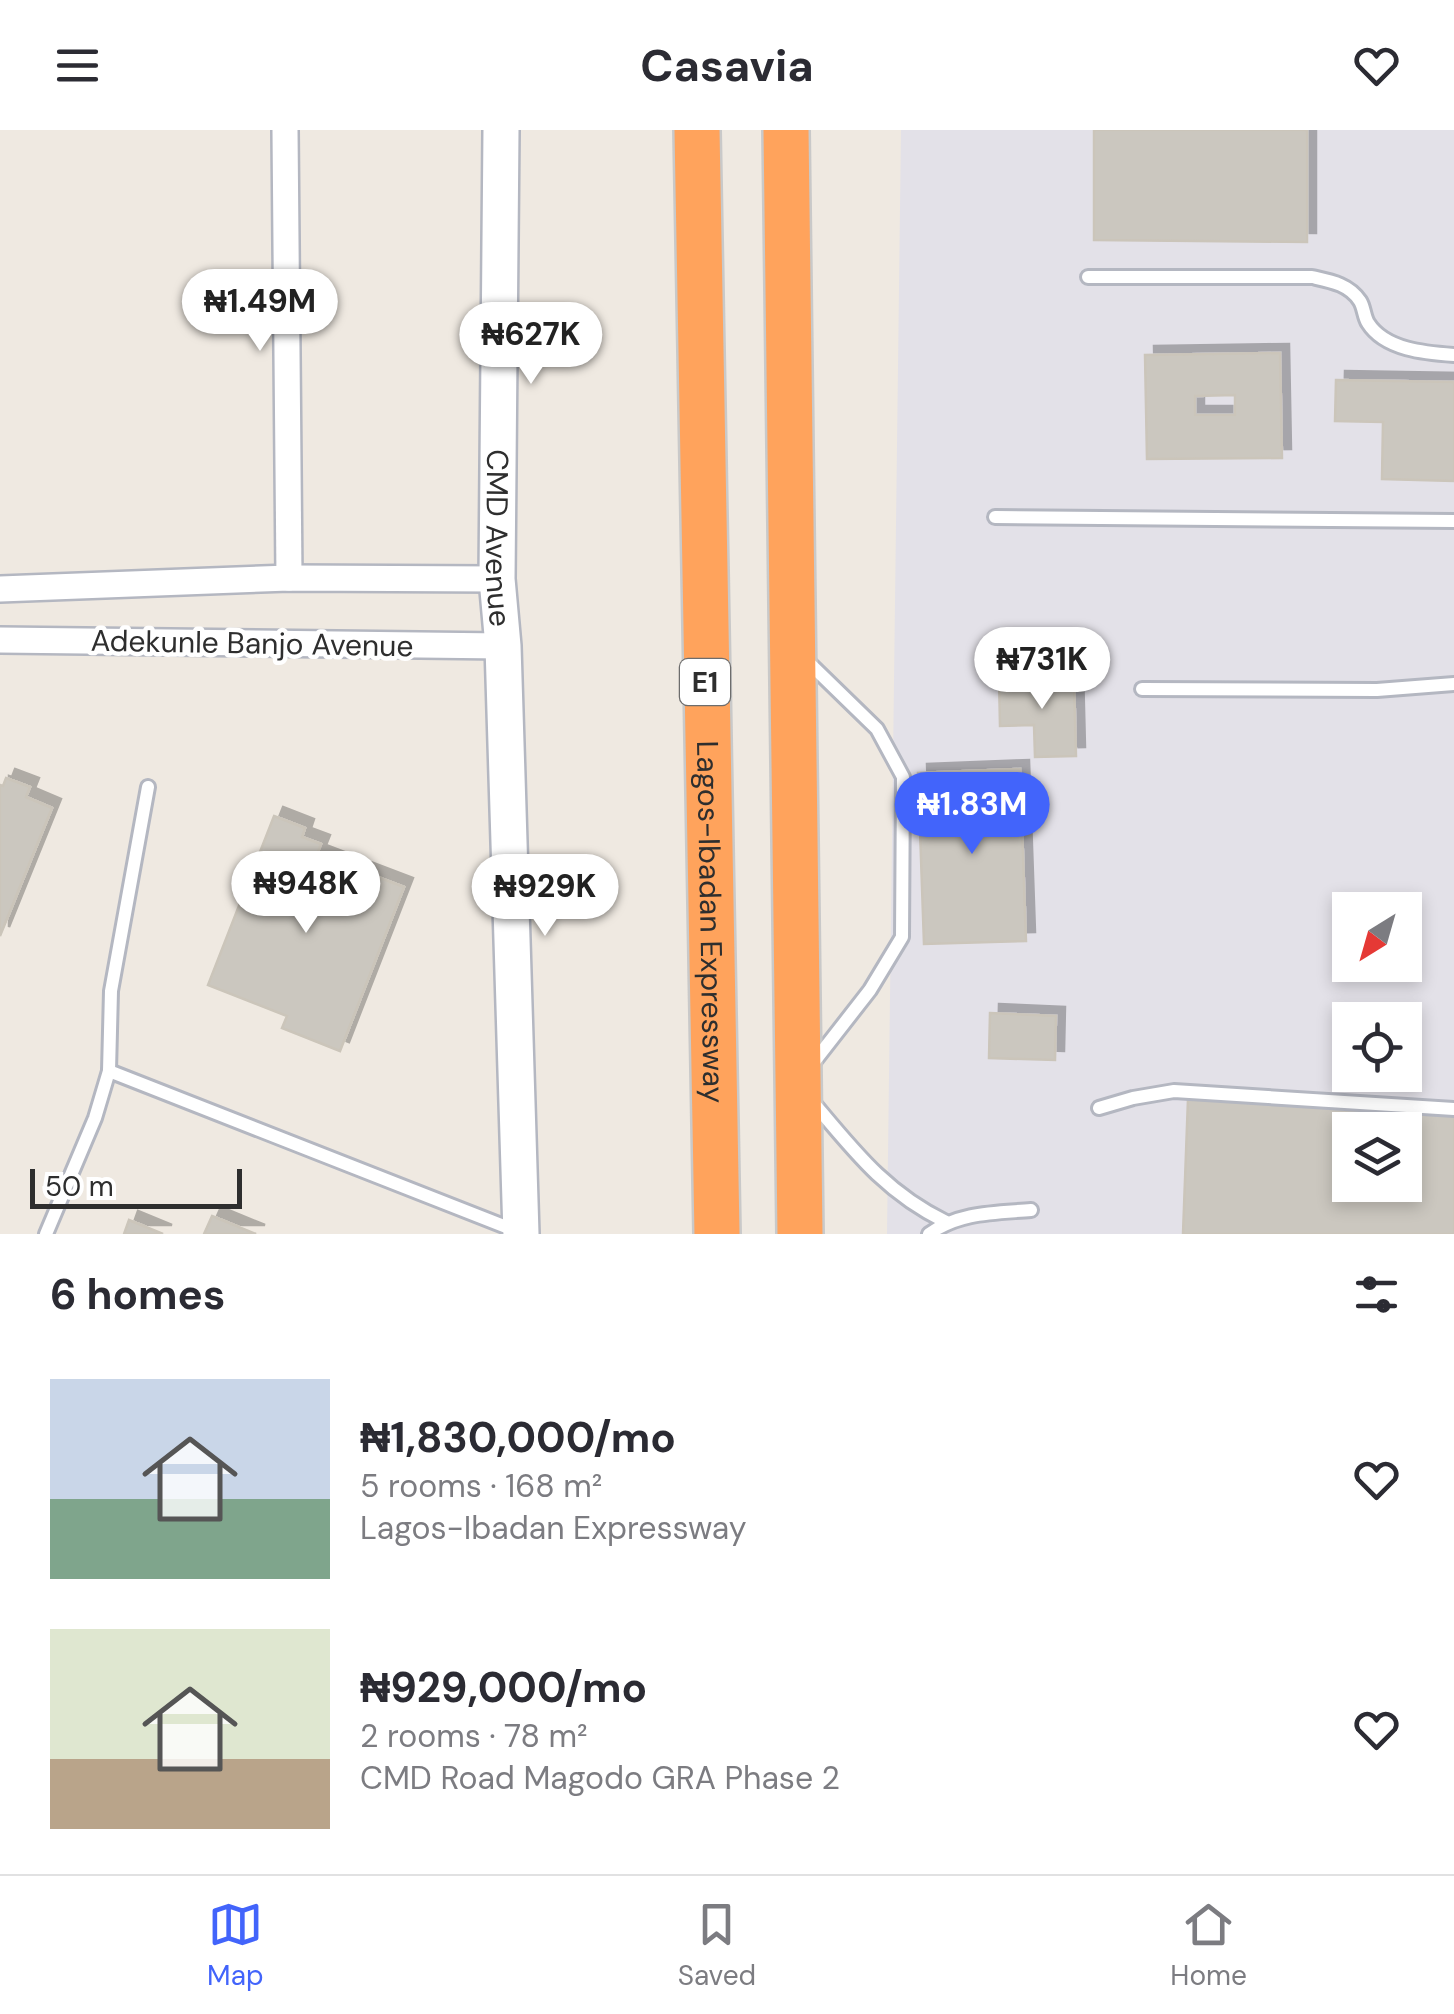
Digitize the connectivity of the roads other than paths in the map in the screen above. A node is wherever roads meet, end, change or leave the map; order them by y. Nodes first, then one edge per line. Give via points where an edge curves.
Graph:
1 (285, 130) edge
2 (501, 130) edge
3 (696, 130) edge
4 (786, 130) edge
5 (1088, 277) dead end
6 (1454, 355) edge
7 (995, 518) dead end
8 (1454, 521) edge
9 (289, 578) junction
10 (497, 579) junction
11 (0, 589) edge
12 (0, 640) edge
13 (790, 645) junction
14 (503, 646) junction
15 (1454, 684) edge
16 (1142, 690) dead end
17 (148, 787) dead end
18 (109, 1071) junction
19 (797, 1083) junction
20 (1099, 1108) dead end
21 (1454, 1109) edge
22 (1031, 1210) dead end
23 (946, 1222) junction
24 (46, 1234) edge
25 (521, 1234) edge
26 (717, 1234) edge
27 (800, 1234) edge
28 (929, 1234) edge

1 - 9 street
2 - 10 street, CMD Avenue
3 - 26 highway, Lagos-Ibadan Expressway / E1
4 - 13 highway
5 - 6 lane via 1312,277 1340,283 1360,301 1369,326 1395,343 1413,352
7 - 8 lane
9 - 10 street, Adekunle Banjo Avenue
9 - 11 street, Adekunle Banjo Avenue
10 - 14 street, CMD Avenue
12 - 14 street, Adekunle Banjo Avenue
13 - 19 highway
13 - 19 lane via 877,729 902,777 902,937
14 - 25 street, CMD Avenue
15 - 16 lane
17 - 18 lane via 111,991
18 - 24 lane
18 - 25 lane
19 - 23 lane via 872,1172
19 - 27 highway
20 - 21 lane via 1174,1091
22 - 23 lane
23 - 28 lane

